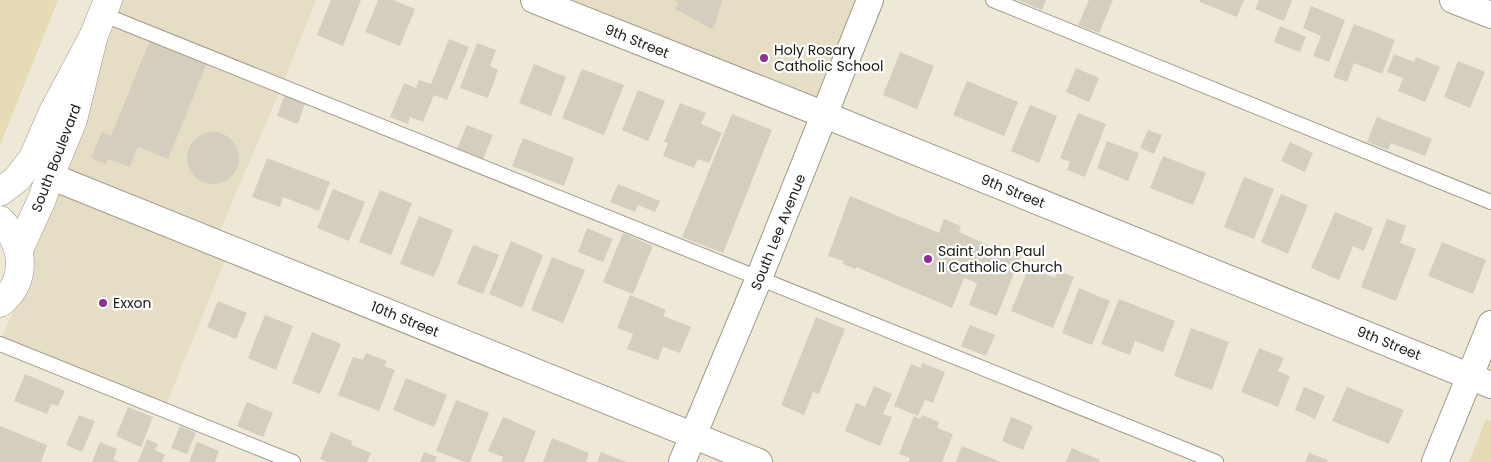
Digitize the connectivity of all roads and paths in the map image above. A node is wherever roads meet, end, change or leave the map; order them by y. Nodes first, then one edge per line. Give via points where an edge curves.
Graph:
1 (534, 0) edge
2 (870, 0) edge
3 (993, 0) edge
4 (1454, 0) edge
5 (1491, 15) edge
6 (101, 16) edge
7 (824, 115) junction
8 (50, 176) junction
9 (0, 192) edge
10 (1491, 202) edge
11 (0, 220) edge
12 (19, 250) junction
13 (759, 278) junction
14 (0, 303) edge
15 (1491, 324) edge
16 (0, 344) edge
17 (1480, 380) edge
18 (693, 435) junction
19 (293, 462) edge
20 (682, 462) edge
21 (759, 462) edge
22 (1216, 462) edge
23 (1435, 462) edge

1 - 7 street, 9th Street
2 - 7 street, South Lee Avenue
3 - 10 lane
4 - 5 street
6 - 8 street, South Boulevard via 73,120
6 - 9 street, South Boulevard via 33,158 17,179
6 - 13 lane
7 - 13 street, South Lee Avenue
7 - 17 street, 9th Street
8 - 12 street, South Boulevard
8 - 18 street, 10th Street
11 - 12 street via 12,234
12 - 14 street via 20,268 16,284
13 - 18 street, South Lee Avenue
13 - 22 lane
15 - 17 street
16 - 19 lane
17 - 23 street
18 - 20 street, South Lee Avenue
18 - 21 street, 10th Street

